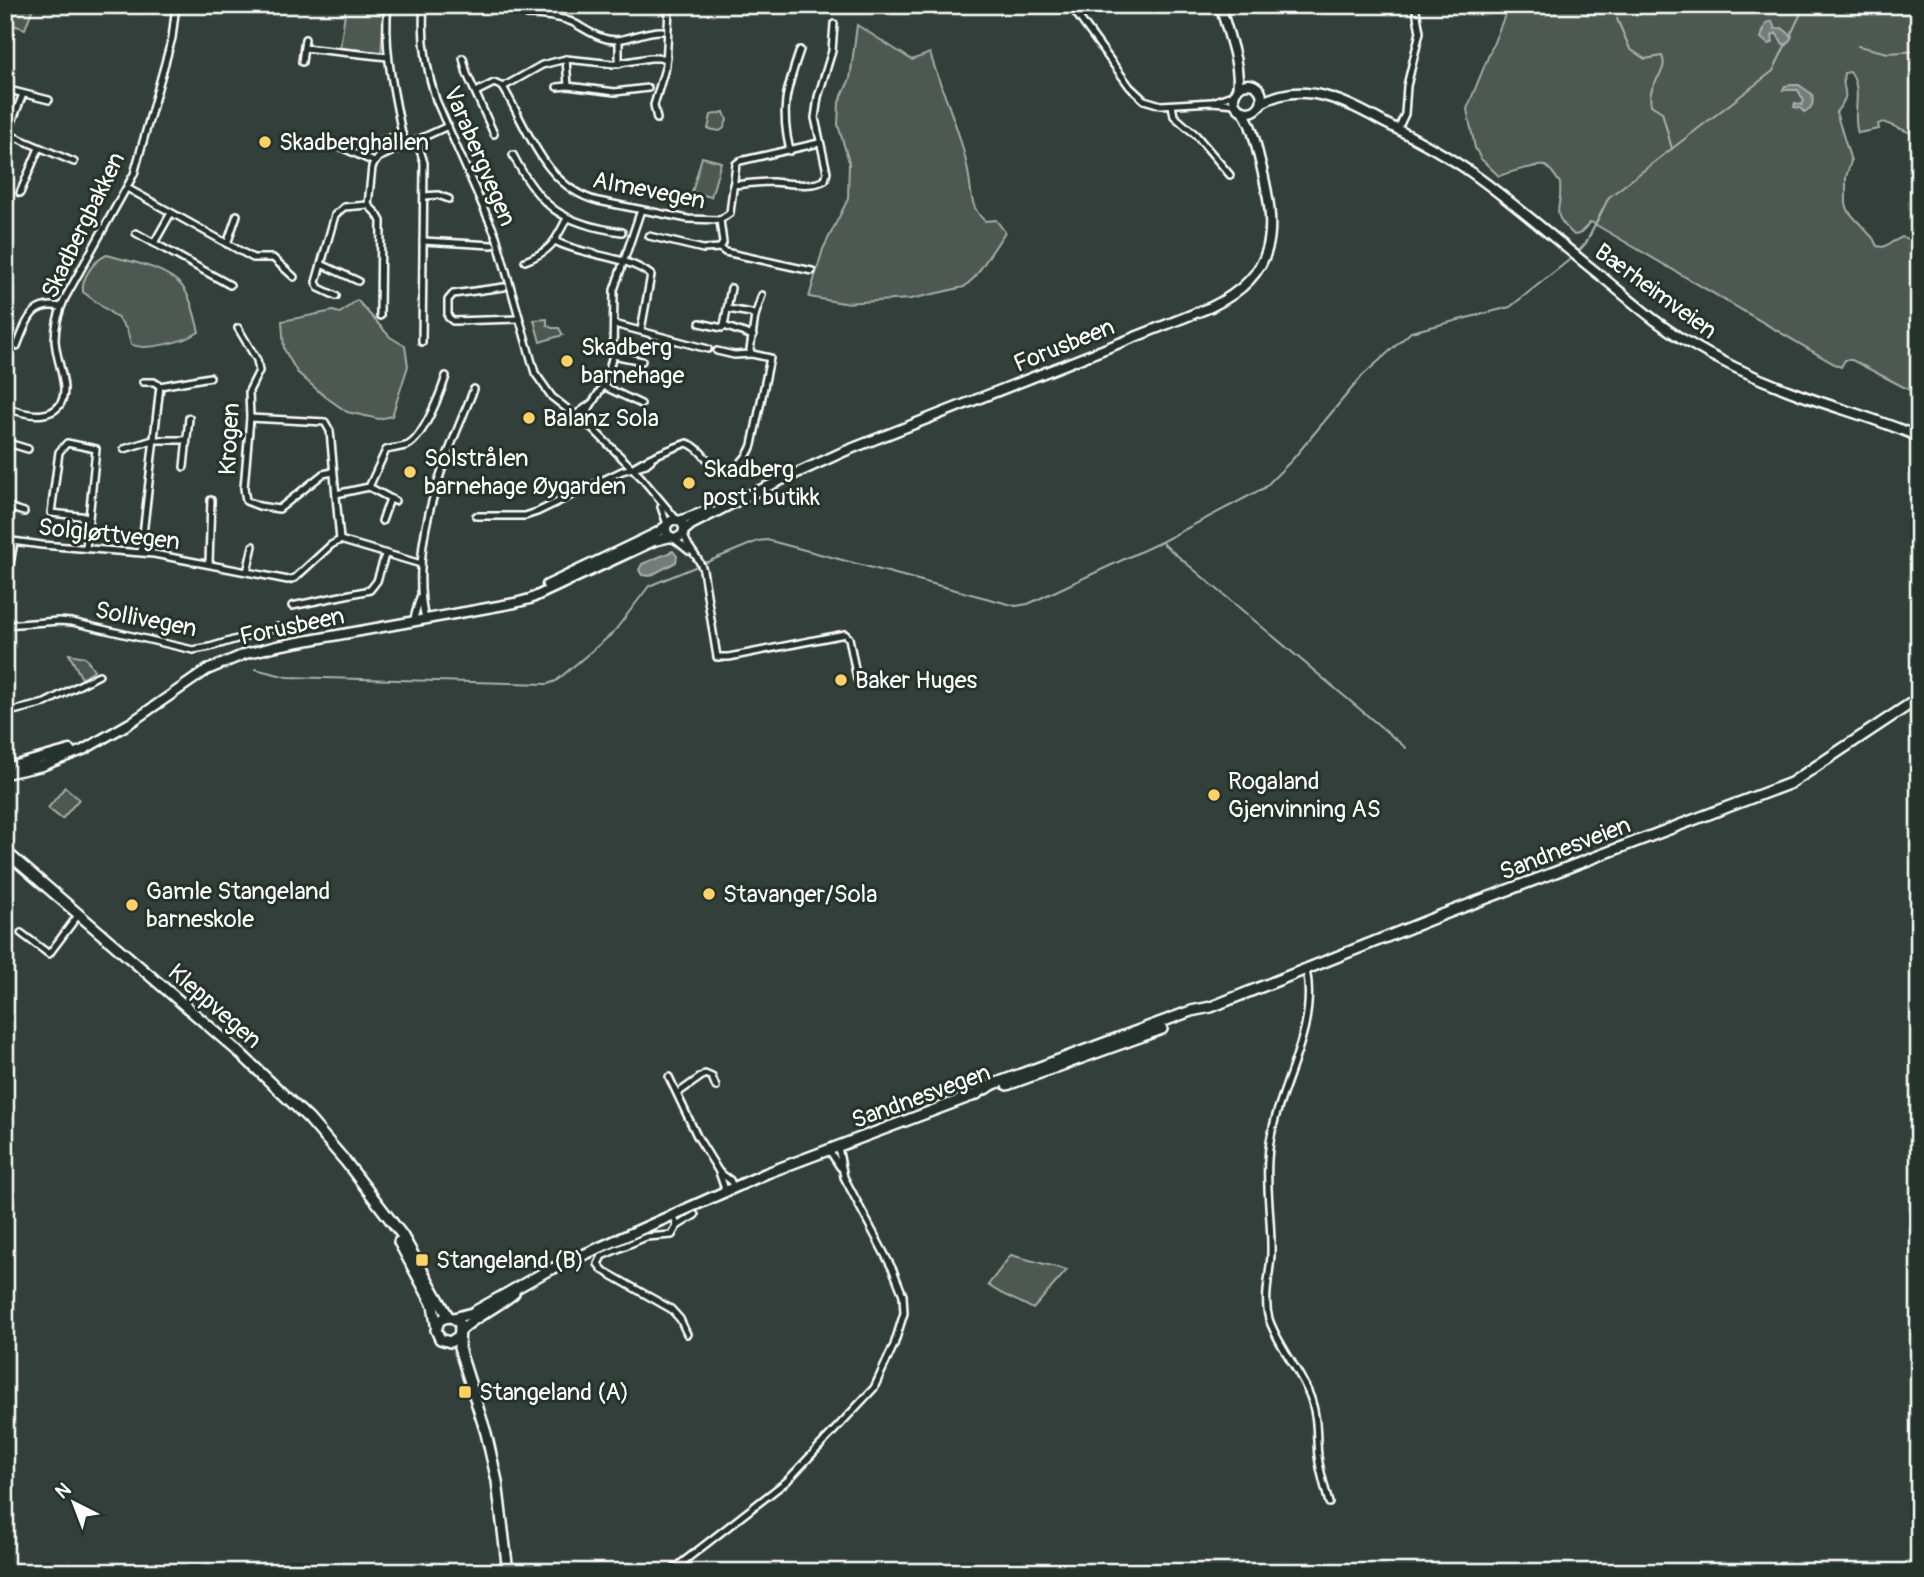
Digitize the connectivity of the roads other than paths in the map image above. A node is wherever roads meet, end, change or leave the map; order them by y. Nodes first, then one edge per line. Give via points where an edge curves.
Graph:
1 (176, 5) edge
2 (388, 5) edge
3 (424, 5) edge
4 (1070, 5) edge
5 (1220, 5) edge
6 (1415, 5) edge
7 (669, 9) dead end
8 (527, 15) dead end
9 (834, 24) dead end
10 (662, 31) dead end
11 (305, 39) dead end
12 (619, 41) junction
13 (304, 48) junction
14 (800, 50) dead end
15 (388, 57) junction
16 (463, 58) dead end
17 (667, 58) junction
18 (566, 59) junction
19 (1235, 61) junction
20 (302, 62) dead end
21 (619, 64) junction
22 (568, 86) junction
23 (1256, 87) junction
24 (503, 88) junction
25 (557, 88) dead end
26 (5, 89) edge
27 (476, 92) junction
28 (1236, 92) junction
29 (23, 94) junction
30 (1286, 94) junction
31 (644, 98) dead end
32 (48, 100) dead end
33 (1212, 102) junction
34 (1172, 105) junction
35 (1259, 105) junction
36 (1238, 107) junction
37 (657, 119) dead end
38 (448, 126) junction
39 (1398, 129) junction
40 (402, 134) junction
41 (495, 134) dead end
42 (6, 137) edge
43 (417, 140) junction
44 (1254, 140) junction
45 (375, 143) dead end
46 (819, 143) junction
47 (407, 145) junction
48 (341, 147) dead end
49 (39, 148) junction
50 (790, 150) junction
51 (513, 155) dead end
52 (74, 162) dead end
53 (374, 162) junction
54 (1230, 175) dead end
55 (733, 185) junction
56 (127, 188) junction
57 (20, 193) dead end
58 (424, 196) junction
59 (450, 199) dead end
60 (368, 205) junction
61 (641, 210) junction
62 (171, 213) junction
63 (237, 215) dead end
64 (567, 218) junction
65 (720, 220) junction
66 (622, 232) dead end
67 (136, 233) dead end
68 (649, 236) dead end
69 (423, 241) junction
70 (555, 241) junction
71 (154, 243) junction
72 (227, 244) junction
73 (492, 245) dead end
74 (720, 248) junction
75 (196, 255) dead end
76 (525, 261) dead end
77 (622, 261) junction
78 (191, 263) junction
79 (321, 264) junction
80 (812, 271) dead end
81 (294, 277) dead end
82 (358, 281) dead end
83 (230, 285) dead end
84 (504, 287) dead end
85 (731, 288) dead end
86 (762, 295) dead end
87 (336, 296) dead end
88 (61, 307) junction
89 (728, 309) junction
90 (380, 316) dead end
91 (755, 316) junction
92 (519, 319) junction
93 (700, 323) dead end
94 (614, 324) junction
95 (724, 326) junction
96 (239, 328) dead end
97 (641, 330) junction
98 (753, 336) junction
99 (422, 342) dead end
100 (17, 346) dead end
101 (708, 349) dead end
102 (717, 351) dead end
103 (752, 354) junction
104 (613, 355) junction
105 (642, 361) dead end
106 (446, 376) dead end
107 (210, 377) dead end
108 (143, 382) dead end
109 (160, 386) junction
110 (603, 386) junction
111 (474, 389) dead end
112 (594, 401) junction
113 (641, 404) dead end
114 (5, 406) edge
115 (575, 416) junction
116 (189, 418) dead end
117 (250, 418) junction
118 (581, 421) junction
119 (1919, 437) edge
120 (153, 440) junction
121 (185, 440) junction
122 (5, 442) edge
123 (124, 449) dead end
124 (29, 450) dead end
125 (184, 467) dead end
126 (632, 468) junction
127 (333, 472) junction
128 (369, 487) junction
129 (336, 494) junction
130 (751, 494) junction
131 (654, 495) junction
132 (211, 500) dead end
133 (5, 506) edge
134 (24, 512) dead end
135 (476, 516) dead end
136 (89, 517) junction
137 (678, 520) junction
138 (382, 521) dead end
139 (667, 525) junction
140 (684, 532) junction
141 (672, 538) junction
142 (5, 540) edge
143 (340, 540) junction
144 (15, 542) junction
145 (253, 546) dead end
146 (86, 548) junction
147 (141, 552) junction
148 (692, 553) junction
149 (384, 555) junction
150 (209, 564) junction
151 (421, 564) junction
152 (247, 572) junction
153 (5, 590) edge
154 (420, 597) junction
155 (503, 605) junction
156 (292, 606) dead end
157 (425, 620) junction
158 (413, 622) junction
159 (5, 625) edge
160 (277, 628) dead end
161 (99, 675) dead end
162 (857, 679) dead end
163 (1919, 698) edge
164 (5, 713) edge
165 (109, 735) junction
166 (5, 768) edge
167 (5, 774) edge
168 (5, 851) edge
169 (79, 914) junction
170 (21, 933) dead end
171 (1306, 969) junction
172 (1211, 1007) junction
173 (1123, 1045) joint
174 (669, 1077) dead end
175 (716, 1087) dead end
176 (678, 1093) junction
177 (972, 1096) junction
178 (834, 1148) junction
179 (730, 1190) junction
180 (382, 1209) junction
181 (695, 1215) dead end
182 (674, 1216) junction
183 (677, 1226) junction
184 (528, 1281) junction
185 (452, 1317) junction
186 (436, 1325) junction
187 (460, 1333) junction
188 (687, 1334) dead end
189 (444, 1341) junction
190 (471, 1387) junction
191 (1329, 1503) dead end
192 (508, 1572) edge
193 (670, 1572) edge

1 - 56 street, Skadbergbakken via 159,88
2 - 15 street
3 - 38 street, Varabergvegen via 426,62
4 - 34 street via 1136,94 1152,103
5 - 19 main road, Forusbeen
6 - 39 street via 1420,32 1405,114
7 - 17 street
8 - 12 street via 562,19 593,35
9 - 46 street via 832,51 816,111
10 - 12 street
11 - 13 street
12 - 21 street
13 - 15 street
13 - 20 street
14 - 50 street via 784,105
15 - 40 street
16 - 27 street
17 - 21 street
17 - 37 street via 654,105
18 - 21 street
18 - 22 street
18 - 24 street via 542,65
19 - 23 main road, Forusbeen
19 - 28 main road, Forusbeen
22 - 25 street
22 - 31 street via 615,92 646,89
23 - 28 main road via 1246,85
23 - 30 main road
23 - 35 main road, Forusbeen via 1262,96
24 - 27 street via 494,83
24 - 61 street, Almevegen via 561,182 588,199
26 - 29 street
27 - 41 street
28 - 33 street
28 - 36 main road, Forusbeen
29 - 32 street
29 - 42 street
30 - 35 main road
30 - 39 main road, Bærheimveien via 1314,93 1339,99
33 - 34 street
33 - 36 street
34 - 54 street via 1174,116
35 - 36 main road via 1247,112
35 - 44 main road, Forusbeen via 1253,122
36 - 44 main road, Forusbeen
38 - 43 street
38 - 92 street, Varabergvegen via 493,227
39 - 119 main road, Bærheimveien via 1494,189 1683,340 1770,384
40 - 45 street
40 - 47 street
42 - 49 street
43 - 47 street
43 - 58 street via 424,163
44 - 130 main road, Forusbeen via 1269,200 1271,235 1252,279 1234,295 843,452
46 - 50 street
46 - 55 street via 827,172 823,182
47 - 53 street
48 - 53 street
49 - 52 street
49 - 57 street
50 - 55 street via 740,161
51 - 64 street via 531,187
53 - 60 street
55 - 65 street via 730,213
56 - 62 street
56 - 88 street, Skadbergbakken
58 - 59 street
58 - 69 street
60 - 79 street via 340,209
60 - 90 street via 381,221
61 - 65 street, Almevegen
61 - 77 street
62 - 71 street
62 - 72 street
63 - 72 street
64 - 66 street
64 - 70 street
65 - 74 street
67 - 71 street
68 - 74 street via 703,249
69 - 73 street
69 - 99 street
70 - 76 street
70 - 77 street
71 - 78 street
72 - 81 street via 253,258 273,258
74 - 80 street
75 - 78 street
77 - 94 street via 614,290
77 - 97 street via 652,277
78 - 83 street
79 - 82 street
79 - 87 street via 317,286
84 - 92 street via 453,294 448,300 448,317 453,321
85 - 89 street
86 - 91 street
88 - 100 street via 38,308
88 - 114 street, Skadbergbakken via 55,339 64,391 59,405 40,415
89 - 91 street
89 - 95 street
91 - 98 street
92 - 115 street, Varabergvegen via 535,373 552,397
93 - 95 street
94 - 97 street
94 - 104 street
95 - 98 street
96 - 117 street, Krogen via 259,366 248,391
97 - 101 street
98 - 103 street
102 - 103 street
103 - 126 street via 770,358 752,445 744,460 721,470 687,443
104 - 105 street
104 - 110 street
106 - 128 street via 432,412 413,442 386,450
107 - 109 street
108 - 109 street
109 - 120 street
110 - 112 street
110 - 113 street
111 - 151 street via 429,508
112 - 115 street
112 - 118 street
115 - 118 street, Varabergvegen
116 - 121 street
117 - 127 street via 325,422 330,431
117 - 127 street, Krogen via 246,501 279,509 323,474
118 - 126 street, Varabergvegen
120 - 121 street
120 - 123 street
120 - 147 street
121 - 125 street
122 - 124 street
126 - 131 street, Varabergvegen
126 - 135 street via 525,516
127 - 129 street
128 - 129 street
128 - 138 street via 393,500
129 - 143 street
130 - 137 main road, Forusbeen
130 - 140 main road, Forusbeen
131 - 137 street
131 - 139 street
132 - 150 street, Solgløttvegen
133 - 134 street
136 - 136 street via 51,513 59,452 67,443 96,449
136 - 146 street
137 - 139 main road, Forusbeen
137 - 140 main road
139 - 141 main road
139 - 155 main road, Forusbeen
140 - 141 main road, Forusbeen
140 - 148 street
141 - 148 street
141 - 155 main road, Forusbeen via 654,541 530,599
142 - 144 street, Solgløttvegen
143 - 149 street
143 - 152 street, Solgløttvegen via 292,580
144 - 146 street, Solgløttvegen
144 - 153 street
145 - 152 street
146 - 147 street, Solgløttvegen
147 - 150 street, Solgløttvegen
148 - 162 street via 701,561 717,657 845,635
149 - 151 street
149 - 156 street via 370,590
150 - 152 street, Solgløttvegen
151 - 154 street
154 - 157 street
154 - 158 street
155 - 157 main road, Forusbeen
157 - 158 main road, Forusbeen
158 - 165 main road, Forusbeen via 232,658
159 - 160 street, Sollivegen via 72,622 193,650
161 - 164 street via 45,702
163 - 171 main road, Sandnesveien via 1791,783
165 - 166 main road, Forusbeen
165 - 167 main road, Forusbeen via 55,761
168 - 169 main road, Kleppvegen
169 - 170 street via 48,954
169 - 180 main road, Kleppvegen via 290,1099
171 - 172 main road, Sandnesveien
171 - 191 street via 1306,1023 1270,1144 1267,1301 1269,1319 1311,1396
172 - 173 main road, Sandnesveien
172 - 177 main road, Sandnesveien via 994,1084
173 - 177 main road, Sandnesvegen
174 - 176 street
175 - 176 street via 705,1074
176 - 179 street via 696,1136
177 - 178 main road, Sandnesvegen
178 - 179 main road, Sandnesvegen
178 - 193 street via 903,1295 904,1313 894,1345 882,1376 863,1401 787,1481
179 - 182 main road, Sandnesvegen
180 - 185 main road, Kleppvegen
180 - 186 main road, Kleppvegen via 428,1293
181 - 183 street
182 - 183 street
182 - 184 main road, Sandnesvegen
183 - 188 street via 670,1236 646,1237 602,1256 598,1264 671,1309
184 - 185 main road, Sandnesvegen via 472,1313
184 - 187 main road, Sandnesvegen
185 - 186 main road
185 - 187 main road, Kleppvegen via 458,1321
186 - 189 main road, Kleppvegen via 437,1335
187 - 189 main road via 450,1342
187 - 190 main road, Kleppvegen via 459,1348
189 - 190 main road, Kleppvegen
190 - 192 main road, Kleppvegen via 497,1481

